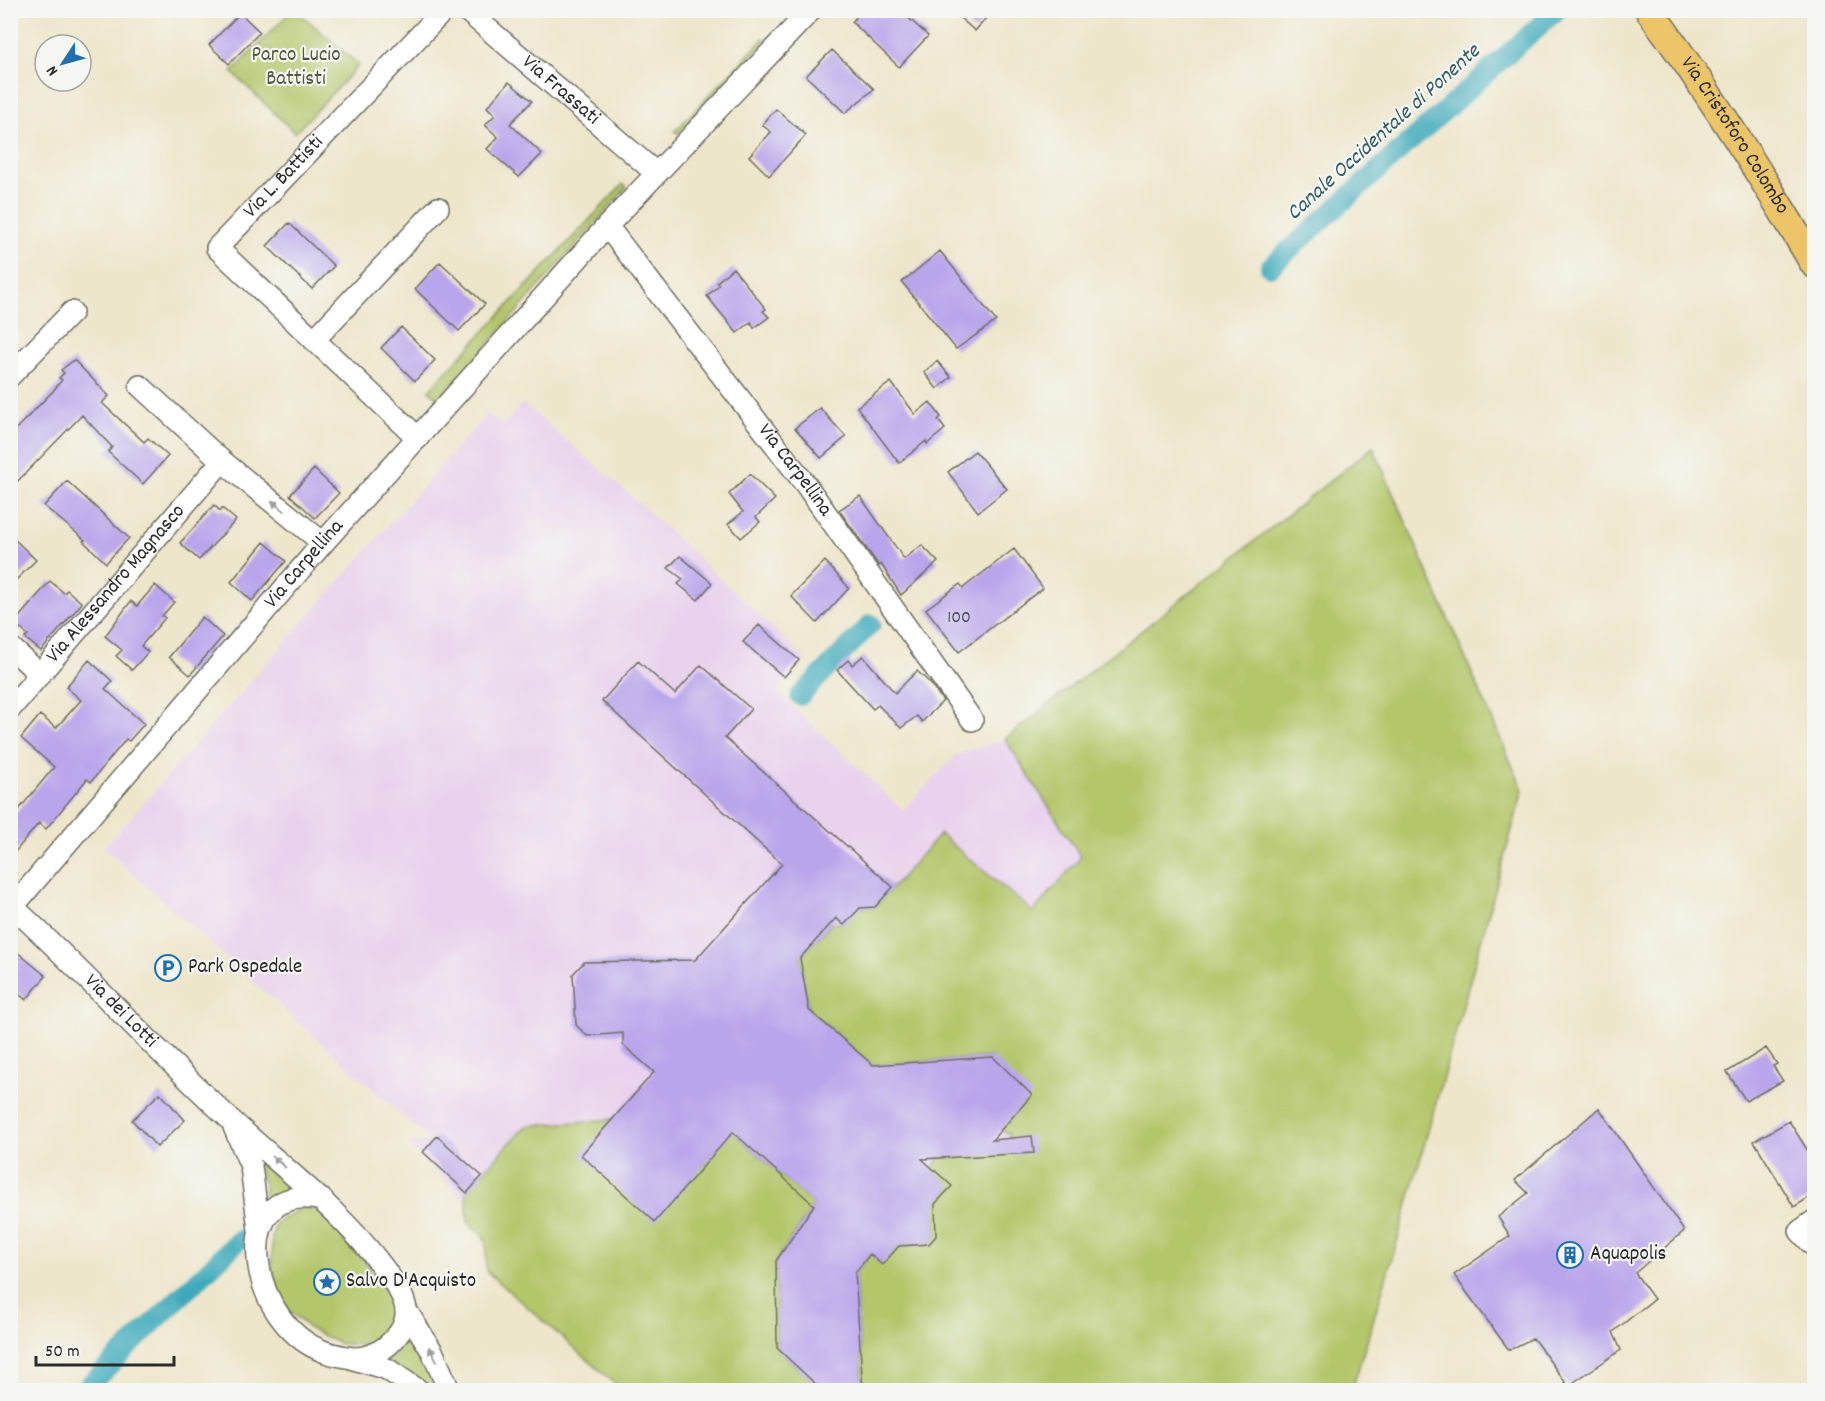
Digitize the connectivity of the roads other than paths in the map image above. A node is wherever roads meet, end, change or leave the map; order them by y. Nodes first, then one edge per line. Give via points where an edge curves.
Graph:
1 (444, 10) edge
2 (466, 10) edge
3 (1649, 10) edge
4 (800, 14) edge
5 (656, 172) junction
6 (438, 208) dead end
7 (607, 226) junction
8 (1815, 264) edge
9 (72, 312) dead end
10 (314, 340) junction
11 (10, 376) edge
12 (140, 386) dead end
13 (418, 438) junction
14 (222, 460) junction
15 (323, 543) junction
16 (10, 647) edge
17 (40, 674) junction
18 (10, 709) edge
19 (972, 720) dead end
20 (11, 907) edge
21 (231, 1121) junction
22 (323, 1200) junction
23 (1815, 1221) edge
24 (260, 1230) junction
25 (1815, 1245) edge
26 (406, 1310) junction
27 (350, 1358) junction
28 (418, 1390) edge
29 (448, 1390) edge

1 - 10 street, Via L. Battisti via 217,248
2 - 5 street, Via Frassati
3 - 8 main road, Via Cristoforo Colombo via 1701,82
4 - 5 street, Via Carpellina
5 - 7 street, Via Carpellina
6 - 10 street
7 - 13 street, Via Carpellina
7 - 19 street, Via Carpellina via 806,485
9 - 11 street
10 - 13 street, Via L. Battisti
12 - 14 street
13 - 15 street, Via Carpellina
15 -> 14 street
14 - 17 street, Via Alessandro Magnasco
15 - 20 street, Via Carpellina
16 - 17 street
17 - 18 street, Via Alessandro Magnasco
20 - 21 street, Via dei Lotti
22 -> 21 street, Via dei Lotti
21 - 24 street, Via dei Lotti via 251,1166
22 - 24 street via 290,1199 270,1212
22 - 26 street, Via dei Lotti via 355,1232 398,1288
23 - 25 street via 1800,1231
24 - 27 street, Via dei Lotti via 260,1276 268,1300 282,1322 321,1351
26 - 27 street via 403,1326 395,1338 369,1356
29 -> 26 street, Via dei Lotti via 432,1352
27 - 28 street, Via dei Lotti via 387,1369

